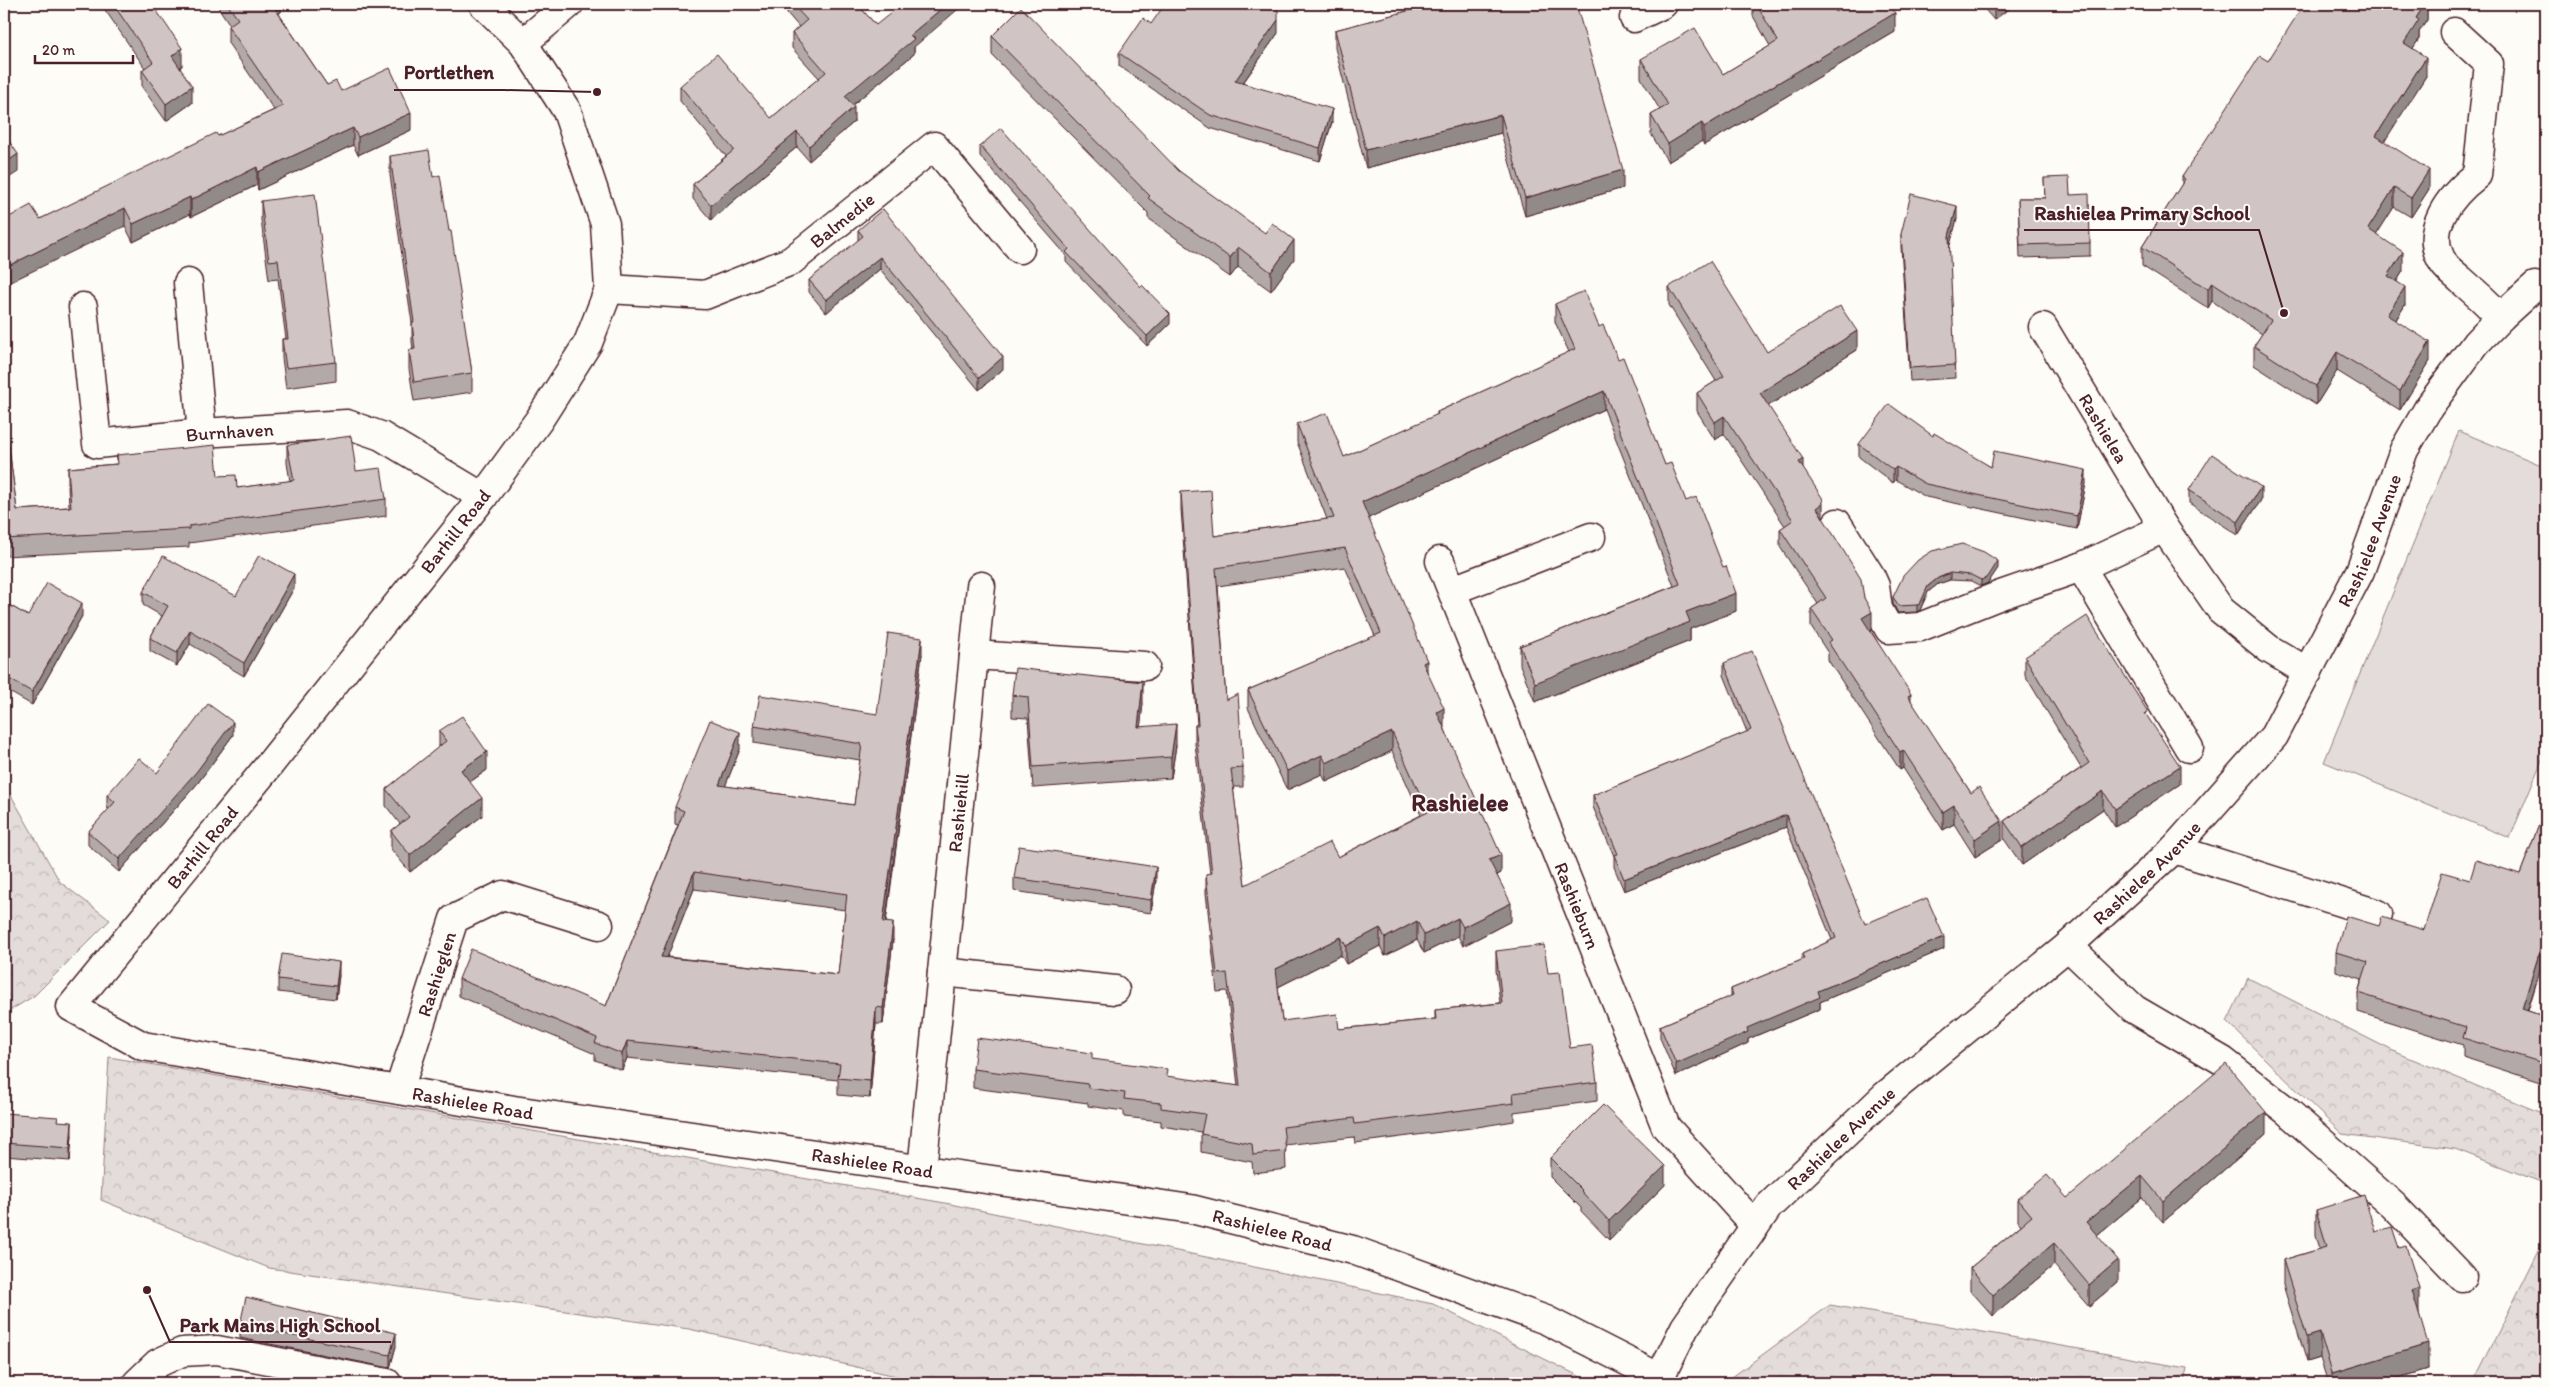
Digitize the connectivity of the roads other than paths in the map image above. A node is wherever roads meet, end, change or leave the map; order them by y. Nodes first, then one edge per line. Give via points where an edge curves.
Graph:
1 (482, 4) edge
2 (569, 4) edge
3 (1663, 4) edge
4 (1634, 18) dead end
5 (2454, 32) dead end
6 (523, 43) junction
7 (1020, 249) dead end
8 (188, 283) dead end
9 (2536, 286) dead end
10 (609, 289) junction
11 (82, 307) dead end
12 (2501, 317) junction
13 (2044, 328) dead end
14 (202, 433) junction
15 (483, 497) junction
16 (1837, 523) dead end
17 (2164, 528) junction
18 (1591, 537) dead end
19 (1440, 561) dead end
20 (2081, 567) junction
21 (980, 586) dead end
22 (1453, 590) junction
23 (974, 655) junction
24 (1145, 666) dead end
25 (2308, 672) junction
26 (2189, 748) dead end
27 (2174, 849) junction
28 (2378, 914) dead end
29 (599, 925) dead end
30 (2068, 946) junction
31 (942, 972) junction
32 (1115, 990) dead end
33 (71, 1006) joint
34 (398, 1090) junction
35 (922, 1170) junction
36 (1755, 1226) junction
37 (2462, 1278) dead end
38 (1659, 1380) edge
39 (137, 1383) edge
40 (387, 1383) edge

1 - 6 street, Barhill Road
2 - 6 street
3 - 4 street
5 - 12 street via 2489,64 2477,175 2460,188 2443,213 2436,228 2437,248 2444,264
6 - 10 street, Barhill Road via 567,110 605,224
7 - 10 street, Balmedie via 934,146 790,261 705,295
8 - 14 street
9 - 12 street, Rashielee Avenue
10 - 15 street, Barhill Road via 588,343 539,420
11 - 14 street, Burnhaven via 97,444
12 - 25 street, Rashielee Avenue via 2428,407 2404,450 2360,571
13 - 17 street, Rashielea
14 - 15 street, Burnhaven via 347,424 381,436
15 - 33 street, Barhill Road via 260,777
16 - 20 street via 1870,575 1878,609 1889,629 1920,627
17 - 20 street
17 - 25 street, Rashielea via 2221,610 2269,649
18 - 22 street
19 - 22 street, Rashieburn
20 - 26 street
21 - 23 street, Rashiehill
22 - 36 street, Rashieburn via 1666,1127
23 - 24 street
23 - 31 street, Rashiehill
25 - 27 street, Rashielee Avenue via 2274,736
27 - 28 street
27 - 30 street, Rashielee Avenue
29 - 34 street, Rashieglen via 503,895 454,918
30 - 36 street, Rashielee Avenue via 1886,1095 1769,1206
30 - 37 street via 2134,1009 2223,1061 2287,1112 2394,1206
31 - 32 street
31 - 35 street, Rashiehill
33 - 34 street, Rashielee Road via 143,1046
34 - 35 street, Rashielee Road
35 - 38 street, Rashielee Road via 1191,1209 1353,1250 1546,1320
36 - 38 street, Rashielee Avenue via 1685,1327
39 - 40 street via 158,1363 182,1352 217,1350

